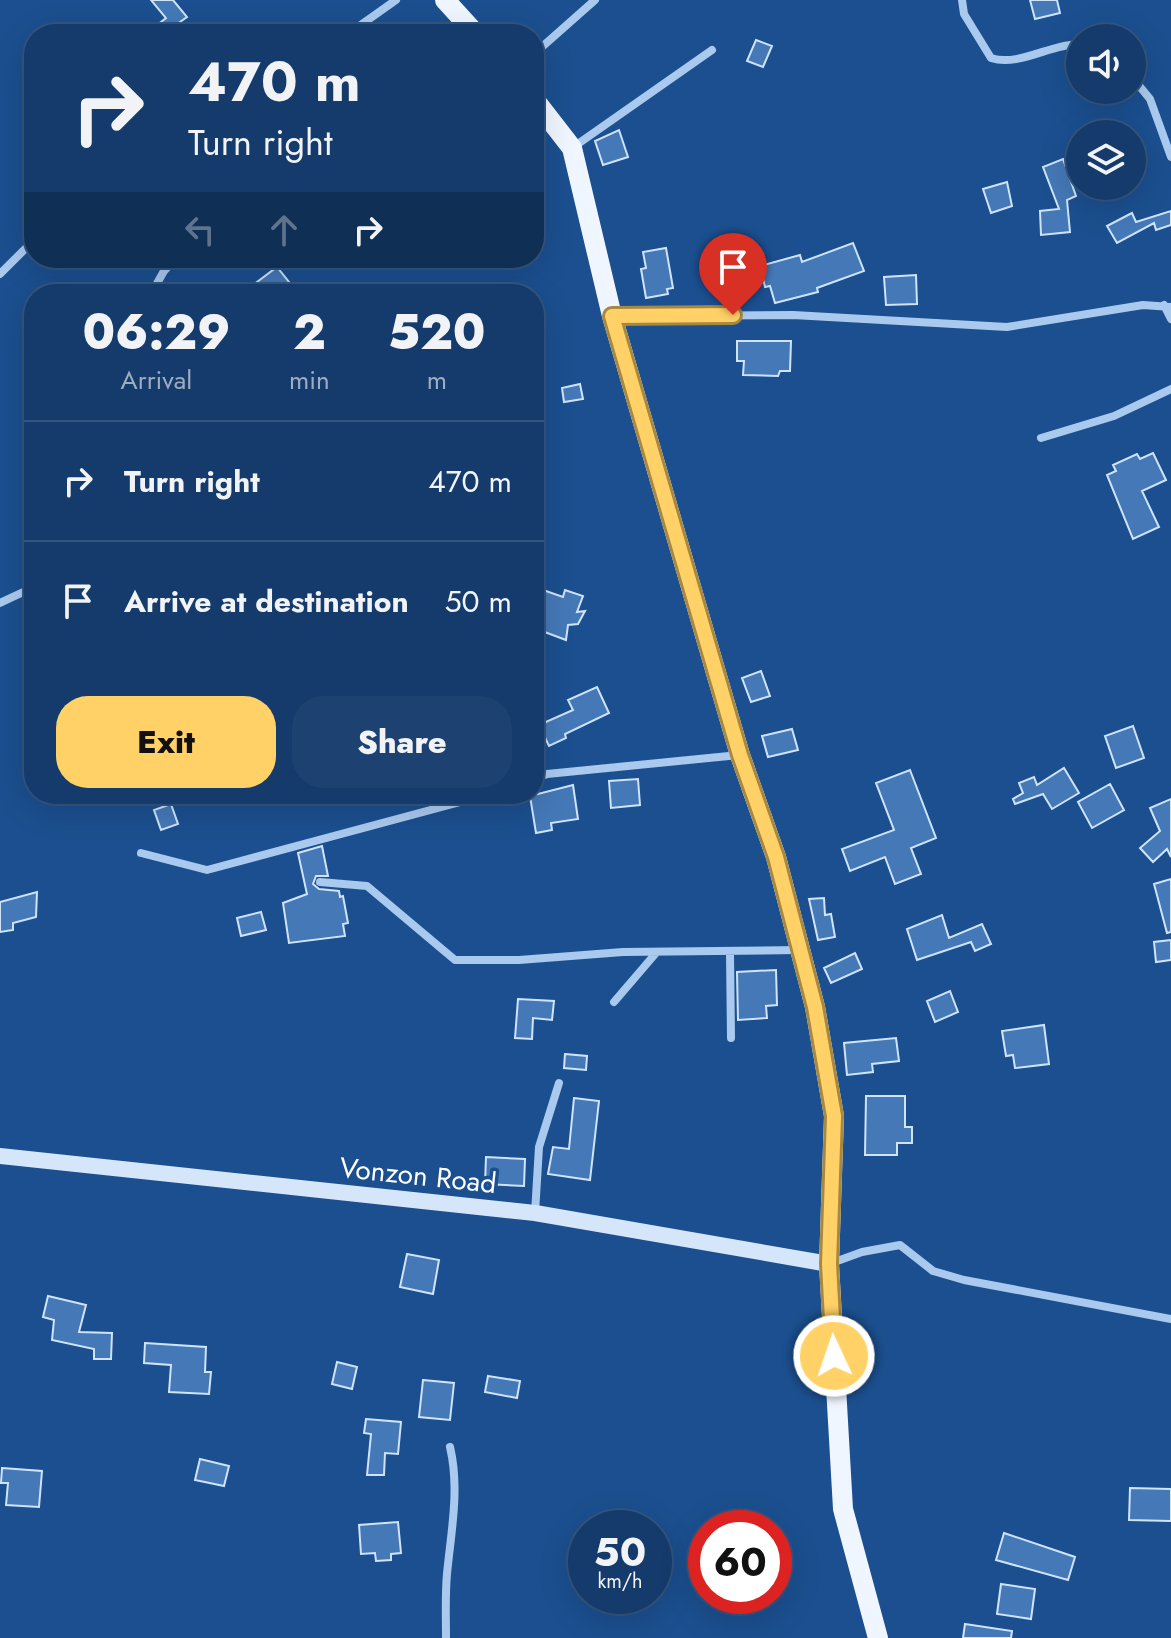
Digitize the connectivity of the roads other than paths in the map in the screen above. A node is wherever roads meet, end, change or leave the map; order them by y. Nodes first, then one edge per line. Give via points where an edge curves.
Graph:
1 (396, 0) edge
2 (445, 0) edge
3 (595, 0) edge
4 (962, 0) edge
5 (362, 24) edge
6 (467, 24) edge
7 (544, 45) edge
8 (1066, 45) edge
9 (712, 50) dead end
10 (1146, 94) edge
11 (544, 112) edge
12 (572, 148) junction
13 (1171, 157) edge
14 (24, 250) edge
15 (0, 274) edge
16 (1167, 306) edge
17 (612, 316) junction
18 (1171, 319) edge
19 (1171, 389) edge
20 (1041, 438) dead end
21 (24, 592) edge
22 (0, 603) edge
23 (740, 755) junction
24 (544, 775) edge
25 (462, 804) edge
26 (141, 853) dead end
27 (320, 882) dead end
28 (801, 950) junction
29 (656, 953) junction
30 (730, 953) junction
31 (614, 1002) dead end
32 (731, 1038) dead end
33 (559, 1083) dead end
34 (0, 1156) edge
35 (535, 1213) junction
36 (829, 1264) junction
37 (1171, 1319) edge
38 (450, 1447) dead end
39 (446, 1638) edge
40 (878, 1638) edge

1 - 5 street
2 - 6 main road
3 - 7 street
4 - 8 street via 964,14 991,58 1004,62
9 - 12 street
10 - 13 street
11 - 12 main road
12 - 17 main road
14 - 15 street
16 - 17 street via 1007,327 793,315
16 - 18 street
17 - 23 main road
19 - 20 street via 1114,416
21 - 22 street
23 - 24 street
23 - 28 main road
25 - 26 street via 207,870
27 - 29 street via 367,886 455,960
28 - 30 street
28 - 36 main road via 834,1116
29 - 30 street
29 - 31 street
30 - 32 street
33 - 35 street via 539,1147
34 - 35 street, Vonzon Road
35 - 36 street, Vonzon Road
36 - 37 street via 900,1245 933,1271 964,1280
36 - 40 main road via 843,1509
38 - 39 street via 455,1501

